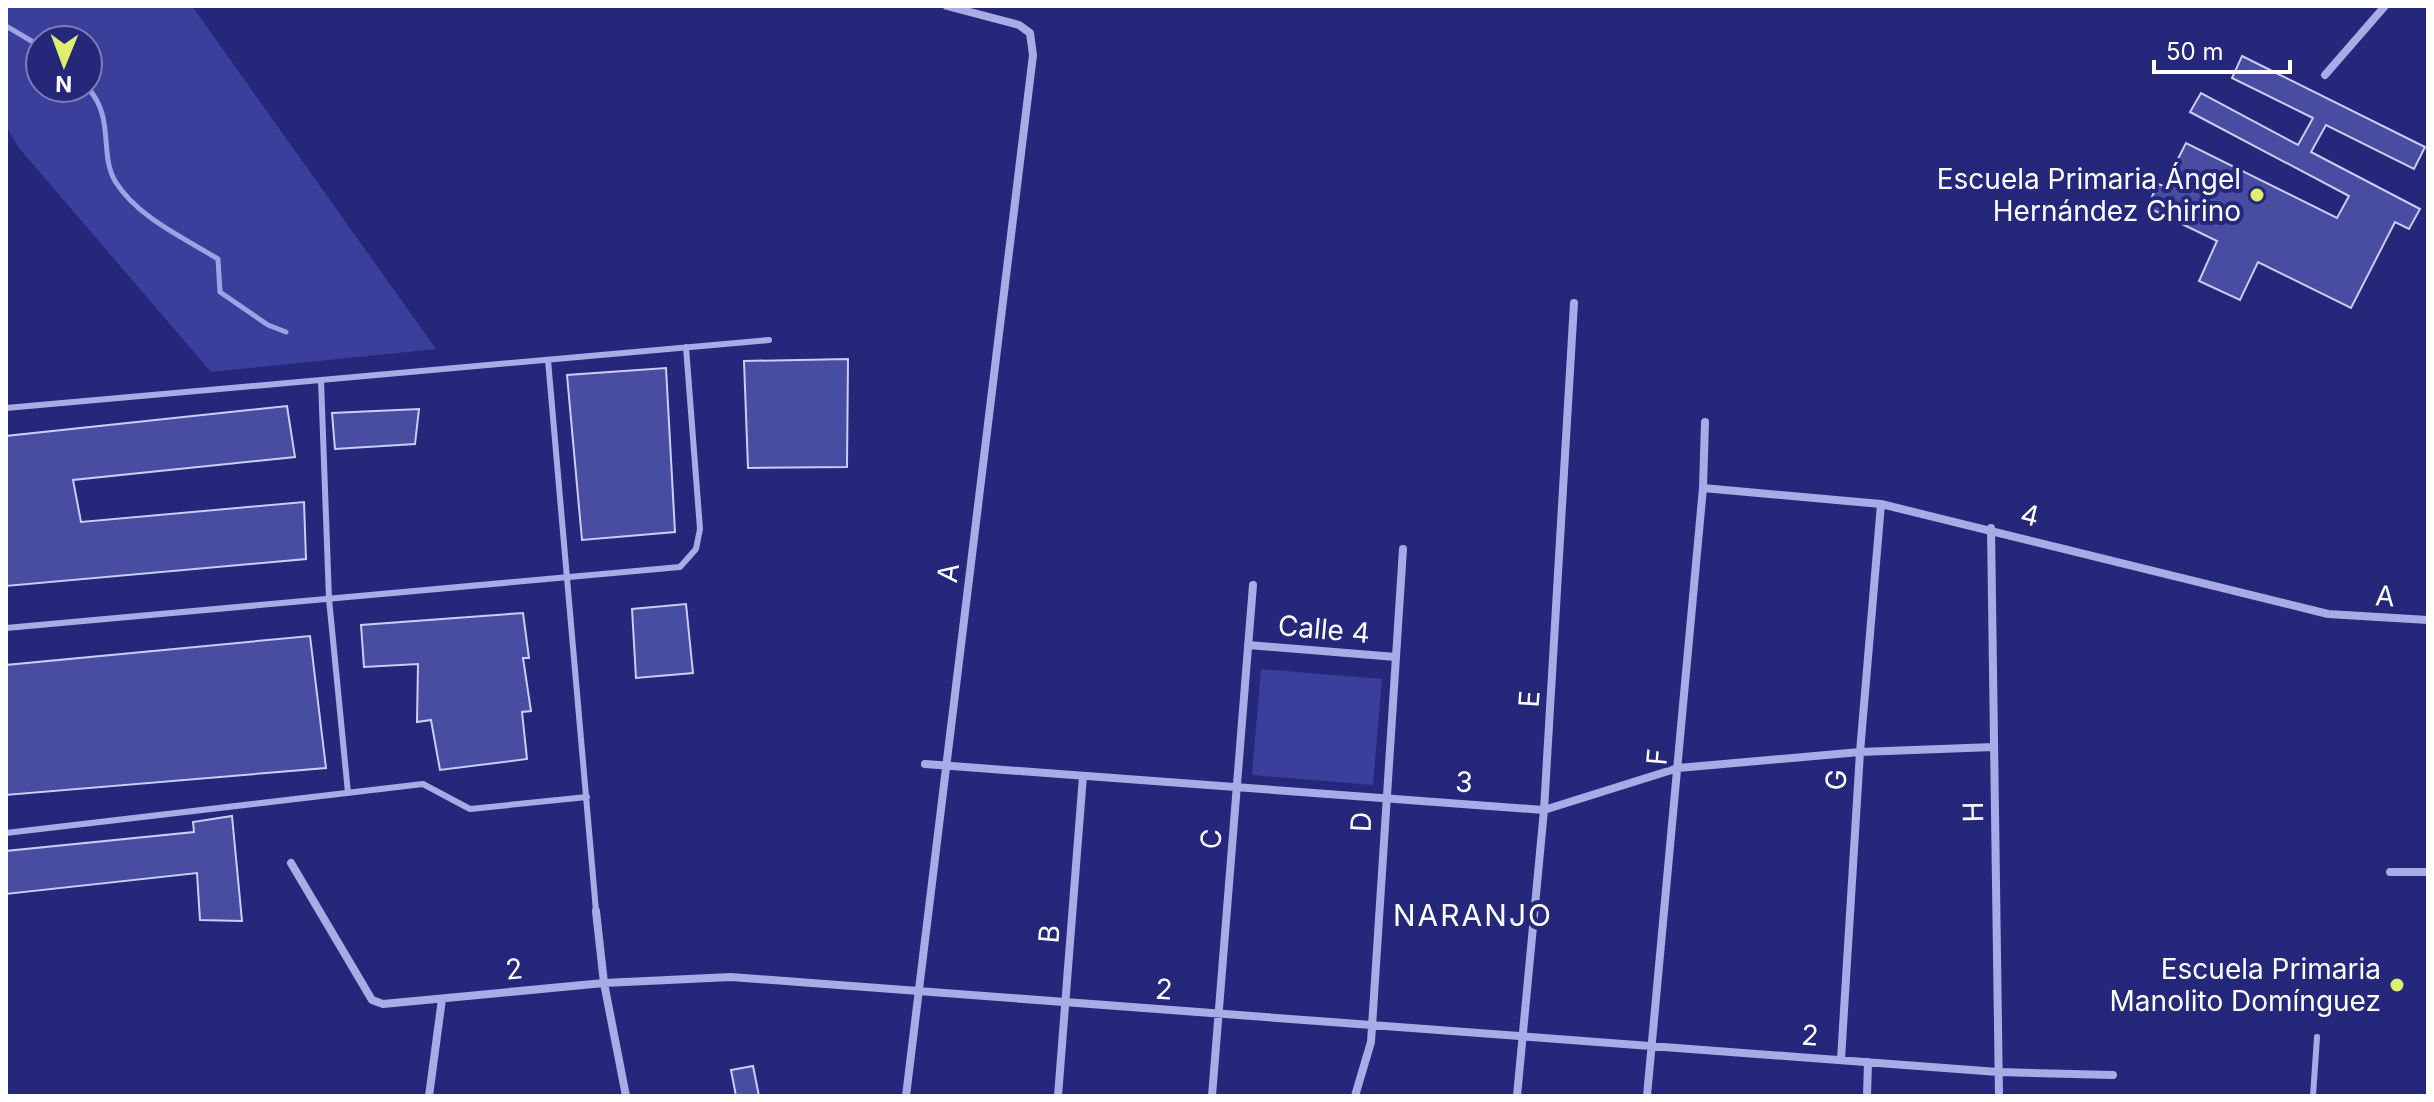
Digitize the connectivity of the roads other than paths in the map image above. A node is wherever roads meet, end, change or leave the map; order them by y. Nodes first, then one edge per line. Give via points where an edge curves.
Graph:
1 (947, 6) edge
2 (2385, 6) edge
3 (2325, 75) dead end
4 (1574, 303) dead end
5 (769, 340) dead end
6 (686, 347) junction
7 (548, 360) junction
8 (321, 380) junction
9 (6, 408) edge
10 (1705, 422) dead end
11 (1703, 488) junction
12 (1881, 504) junction
13 (1991, 528) junction
14 (1403, 549) dead end
15 (567, 577) junction
16 (1253, 585) dead end
17 (329, 599) junction
18 (2340, 615) joint
19 (2428, 620) edge
20 (6, 628) edge
21 (1248, 645) junction
22 (1396, 657) junction
23 (1994, 747) junction
24 (1860, 752) junction
25 (925, 764) dead end
26 (948, 766) junction
27 (1678, 768) junction
28 (1083, 776) junction
29 (1237, 787) junction
30 (348, 793) junction
31 (587, 797) junction
32 (1384, 798) junction
33 (1544, 810) junction
34 (6, 833) edge
35 (291, 863) dead end
36 (2390, 872) dead end
37 (2428, 872) edge
38 (596, 911) joint
39 (604, 983) junction
40 (920, 991) junction
41 (442, 999) junction
42 (1065, 1004) junction
43 (1219, 1015) junction
44 (1372, 1024) junction
45 (1525, 1035) junction
46 (2317, 1037) dead end
47 (1654, 1046) junction
48 (1841, 1059) junction
49 (1868, 1062) junction
50 (1998, 1072) junction
51 (2113, 1075) dead end
52 (429, 1096) edge
53 (626, 1096) edge
54 (906, 1096) edge
55 (1058, 1096) edge
56 (1212, 1096) edge
57 (1355, 1096) edge
58 (1517, 1096) edge
59 (1647, 1096) edge
60 (1867, 1096) edge
61 (1999, 1096) edge
62 (2313, 1096) edge

1 - 26 street, A via 1019,25 1030,33 1033,55
2 - 3 street
4 - 33 street, E
5 - 6 lane
6 - 7 lane
6 - 15 lane via 700,529 696,549 680,567
7 - 8 lane
7 - 15 lane
8 - 9 lane
8 - 17 lane
10 - 11 street, F
11 - 12 street, 4
11 - 27 street, F
12 - 13 street, 4
12 - 24 street, G
13 - 18 street, 4
13 - 23 street, H
14 - 22 street, D
15 - 17 lane
15 - 31 lane
16 - 21 street, C
17 - 20 lane
17 - 30 lane
18 - 19 street, A
21 - 22 street, Calle 4
21 - 29 street, C
22 - 32 street, D
23 - 24 street, 3
23 - 50 street, H
24 - 27 street, 3
24 - 48 street, G
25 - 26 street, 3
26 - 28 street, 3
26 - 40 street, A
27 - 33 street, 3
27 - 47 street, F
28 - 29 street, 3
28 - 42 street, B
29 - 32 street, 3
29 - 43 street, C
30 - 31 lane via 423,784 470,809
30 - 34 lane
31 - 38 lane
32 - 33 street, 3
32 - 44 street, D
33 - 45 street, E
35 - 41 street, 2 via 372,1000 383,1004
36 - 37 street
38 - 39 street
39 - 40 street, 2 via 731,977
39 - 41 street, 2
39 - 53 street
40 - 42 street, 2
40 - 54 street, A
41 - 52 street
42 - 43 street, 2
42 - 55 street, B
43 - 44 street, 2
43 - 56 street, C
44 - 45 street, 2
44 - 57 street, D
45 - 47 street, 2
45 - 58 street, E
46 - 62 lane
47 - 48 street, 2
47 - 59 street, F
48 - 49 street, 2
49 - 50 street, 2
49 - 60 street
50 - 51 street, 2
50 - 61 street, H

